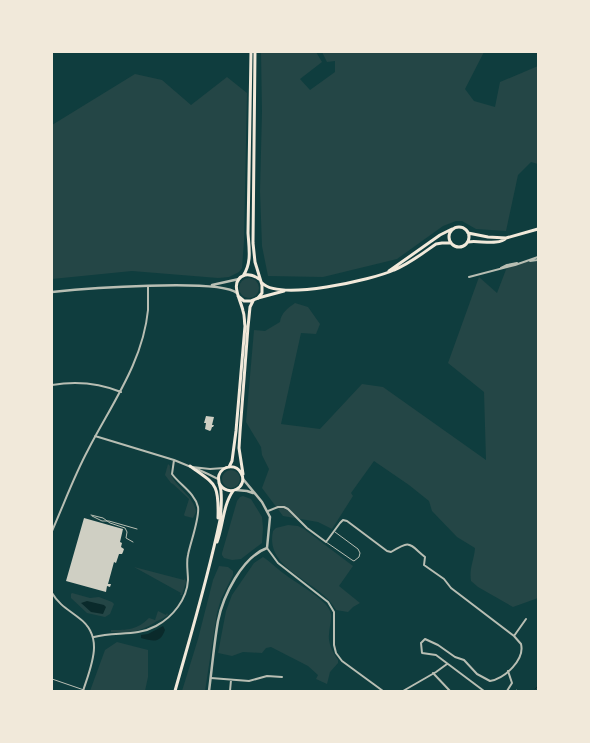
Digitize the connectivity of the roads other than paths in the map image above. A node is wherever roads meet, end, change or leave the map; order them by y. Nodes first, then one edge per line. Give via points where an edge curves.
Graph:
1 (251, 52) edge
2 (255, 52) edge
3 (452, 229) junction
4 (538, 229) edge
5 (468, 233) junction
6 (506, 238) junction
7 (467, 242) junction
8 (451, 243) junction
9 (538, 259) edge
10 (384, 274) junction
11 (242, 277) junction
12 (469, 277) dead end
13 (261, 282) junction
14 (148, 286) junction
15 (210, 286) junction
16 (285, 290) junction
17 (52, 292) edge
18 (238, 295) junction
19 (258, 298) junction
20 (254, 301) junction
21 (52, 385) edge
22 (121, 392) junction
23 (95, 436) junction
24 (174, 460) junction
25 (190, 466) junction
26 (227, 467) junction
27 (242, 478) junction
28 (219, 482) junction
29 (234, 490) junction
30 (256, 496) junction
31 (268, 511) junction
32 (91, 516) dead end
33 (107, 521) junction
34 (137, 529) dead end
35 (52, 531) edge
36 (334, 531) junction
37 (133, 542) dead end
38 (326, 542) junction
39 (268, 548) junction
40 (213, 551) junction
41 (52, 593) edge
42 (526, 619) dead end
43 (514, 636) junction
44 (94, 637) junction
45 (447, 664) junction
46 (508, 671) junction
47 (433, 673) junction
48 (282, 677) dead end
49 (211, 678) junction
50 (52, 679) edge
51 (231, 680) junction
52 (83, 690) edge
53 (408, 690) edge
54 (175, 691) edge
55 (209, 691) edge
56 (230, 691) edge
57 (383, 691) edge
58 (403, 691) edge
59 (450, 691) edge
60 (484, 691) edge
61 (508, 691) edge

1 - 11 main road via 248,226 250,258
2 - 13 main road via 253,243
3 - 5 main road via 461,227
3 - 8 main road via 448,236
3 - 10 main road
4 - 6 main road
5 - 6 main road
5 - 7 main road
6 - 7 main road via 500,242
7 - 8 main road via 458,247
8 - 10 main road via 436,244 395,270
9 - 12 street
10 - 16 main road via 336,285
11 - 13 main road via 253,275
11 - 15 street
11 - 18 main road via 236,285
13 - 16 main road via 267,287
13 - 19 main road via 262,291
14 - 15 street
14 - 17 street
14 - 22 street via 142,340
15 - 18 street via 228,289
16 - 19 main road
18 - 20 main road via 247,301
18 - 26 main road via 245,326 236,431 232,461
19 - 20 main road
20 - 27 main road via 250,307 240,432
21 - 22 street via 85,383
22 - 23 street
23 - 24 street
23 - 35 street
24 - 25 street
24 - 44 street via 172,474 194,499 198,511 187,558 187,586 181,602 170,616 150,629 131,634 104,634
25 - 26 street via 210,469
25 - 28 street
25 - 40 main road via 211,482 217,491 218,518
26 - 27 main road via 238,469
26 - 28 main road via 220,472
27 - 29 main road via 240,486
27 - 30 street
28 - 29 main road via 224,489
28 - 40 main road via 221,509
29 - 30 street via 248,491
29 - 40 main road via 228,500
30 - 31 street
31 - 38 street via 278,507 288,509
31 - 39 street
32 - 33 lane
33 - 34 lane
33 - 37 lane via 125,528 126,538
36 - 38 street
36 - 38 lane via 358,549 359,557 354,561
36 - 43 street via 343,520 387,551 391,552 408,544 425,557 424,564 451,588
39 - 49 street via 256,553 246,562 226,596 218,621
39 - 57 street via 278,563 328,602 334,612 336,652 342,660
40 - 54 main road
41 - 44 street via 62,606 83,621
42 - 43 street
43 - 46 street via 522,648 518,660
44 - 52 street via 95,651
45 - 46 street via 436,655 422,653 421,643 425,639 438,645 464,660 477,674 487,680 493,681
45 - 47 street
45 - 60 street
46 - 61 street via 512,683
47 - 53 street
47 - 59 street
48 - 51 street via 267,676 249,681
49 - 51 street
49 - 55 street
50 - 52 lane
51 - 56 street
53 - 58 street

